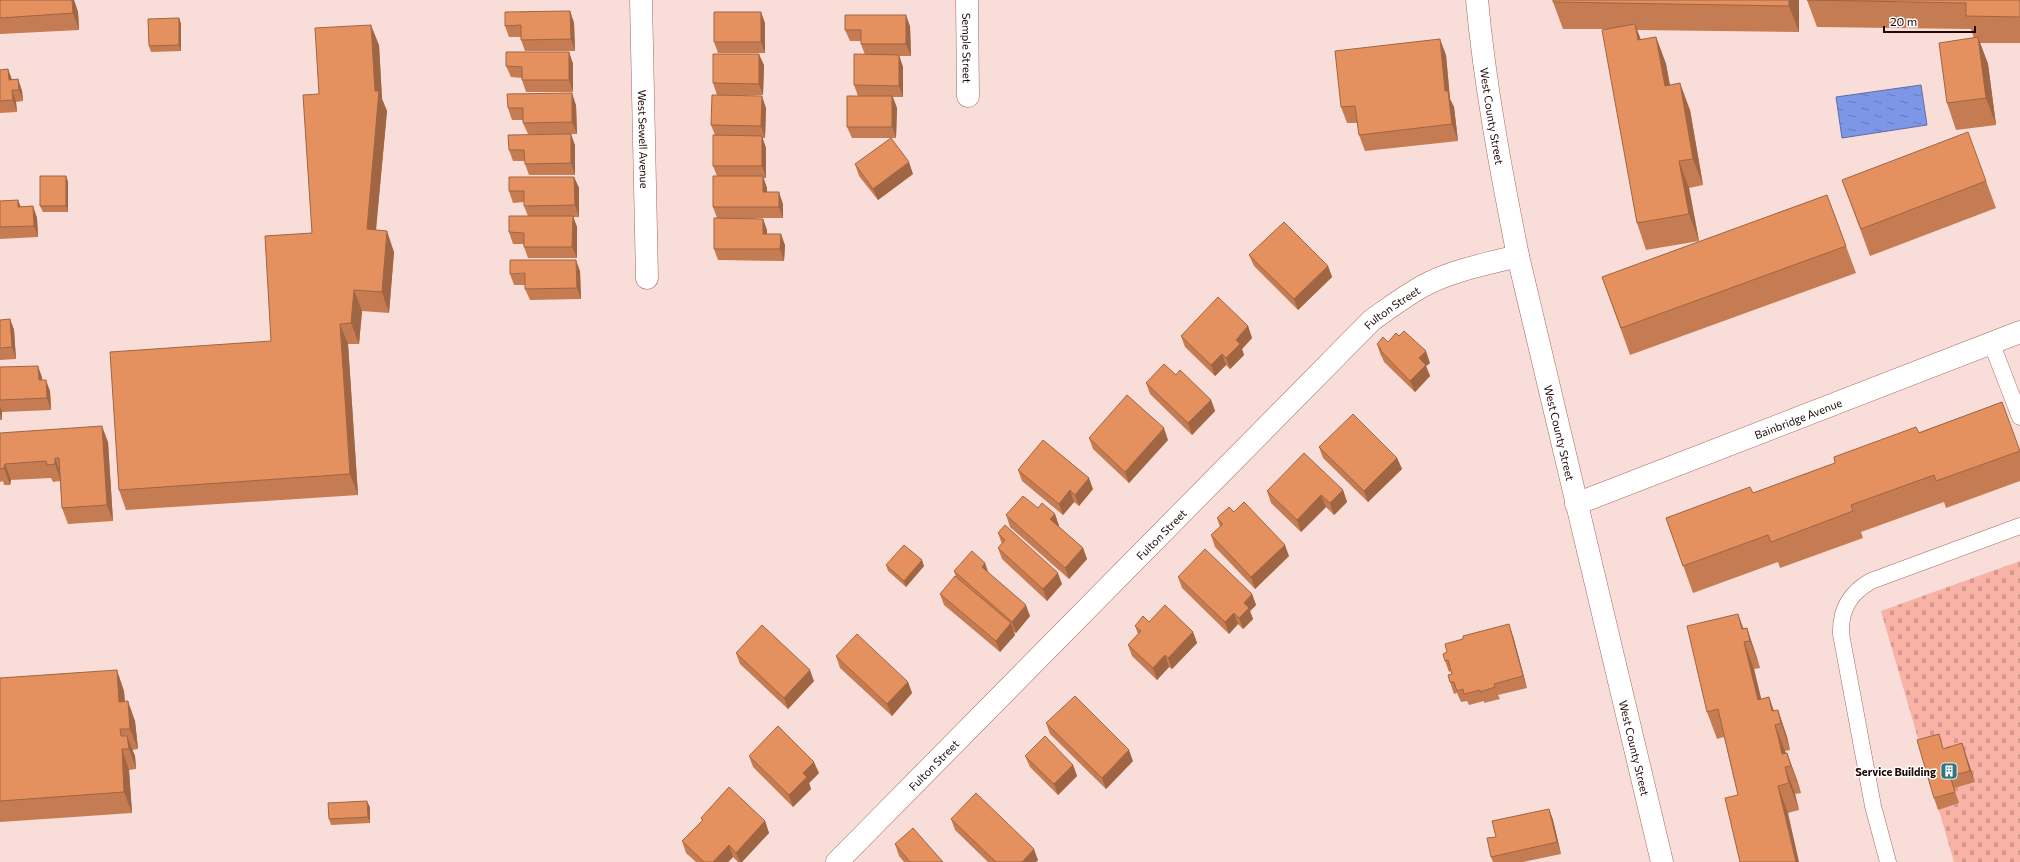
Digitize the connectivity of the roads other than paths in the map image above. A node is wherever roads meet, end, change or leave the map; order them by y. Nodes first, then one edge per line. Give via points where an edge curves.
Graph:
1 (641, 0) edge
2 (967, 0) edge
3 (1477, 0) edge
4 (968, 96) dead end
5 (1518, 256) junction
6 (647, 278) dead end
7 (2020, 332) edge
8 (1991, 342) junction
9 (2020, 417) edge
10 (1576, 504) junction
11 (2020, 526) edge
12 (837, 862) edge
13 (1662, 862) edge
14 (1888, 862) edge

1 - 6 street, West Sewell Avenue
2 - 4 street, Semple Street
3 - 5 street, West County Street via 1489,99
5 - 10 street, West County Street
5 - 12 street, Fulton Street via 1425,285 1372,320
7 - 8 street, Bainbridge Avenue
8 - 9 lane
8 - 10 street, Bainbridge Avenue
10 - 13 street, West County Street
11 - 14 lane via 1871,581 1855,592 1843,610 1841,634 1873,806

